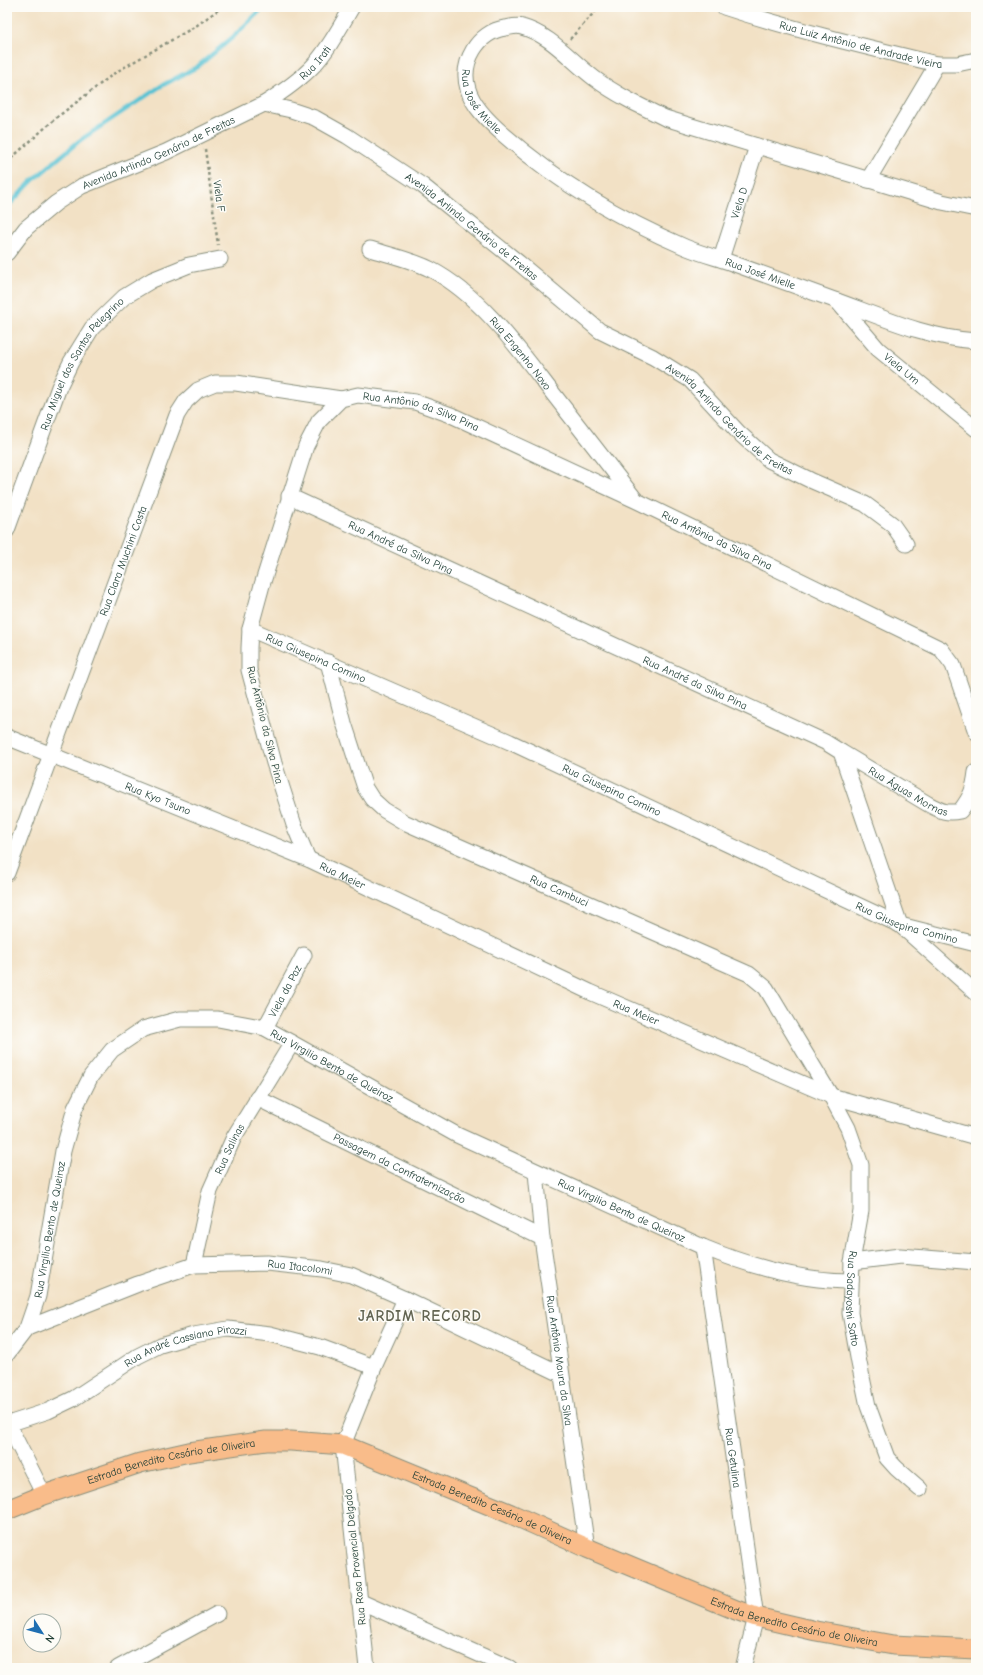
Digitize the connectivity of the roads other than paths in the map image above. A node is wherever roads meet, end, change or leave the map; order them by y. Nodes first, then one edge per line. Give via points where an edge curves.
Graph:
1 (352, 7) edge
2 (724, 7) edge
3 (976, 60) edge
4 (937, 64) junction
5 (264, 104) junction
6 (757, 146) junction
7 (868, 180) junction
8 (976, 209) edge
9 (370, 249) dead end
10 (7, 253) edge
11 (220, 259) road end
12 (721, 259) junction
13 (836, 300) junction
14 (976, 341) edge
15 (341, 398) junction
16 (976, 429) edge
17 (289, 496) junction
18 (636, 501) junction
19 (7, 530) edge
20 (906, 544) dead end
21 (250, 629) junction
22 (328, 662) junction
23 (976, 732) edge
24 (7, 737) edge
25 (842, 752) junction
26 (52, 754) junction
27 (976, 772) edge
28 (308, 859) junction
29 (7, 873) edge
30 (900, 925) junction
31 (976, 944) edge
32 (304, 955) dead end
33 (976, 993) edge
34 (265, 1028) junction
35 (292, 1043) junction
36 (831, 1096) junction
37 (257, 1098) junction
38 (976, 1137) edge
39 (536, 1172) junction
40 (542, 1238) junction
41 (703, 1247) junction
42 (852, 1262) junction
43 (976, 1262) edge
44 (194, 1265) junction
45 (851, 1281) junction
46 (405, 1299) junction
47 (27, 1328) junction
48 (7, 1354) edge
49 (374, 1367) junction
50 (561, 1374) junction
51 (9, 1431) edge
52 (343, 1445) junction
53 (920, 1489) dead end
54 (44, 1495) junction
55 (7, 1510) edge
56 (588, 1548) junction
57 (360, 1602) junction
58 (217, 1614) dead end
59 (756, 1617) junction
60 (976, 1649) edge
61 (134, 1664) edge
62 (118, 1668) edge
63 (367, 1668) edge
64 (510, 1668) edge
65 (743, 1668) edge

1 - 5 street, Rua Irati via 313,66 290,87
2 - 4 street, Rua Luiz Antônio de Andrade Vieira via 762,20
3 - 4 street, Rua Luiz Antônio de Andrade Vieira via 957,64
4 - 7 street
5 - 10 street, Avenida Arlindo Genário de Freitas via 166,152 82,186 26,228
5 - 20 street, Avenida Arlindo Genário de Freitas via 315,118 422,186 600,331 653,357 690,380 738,432 769,460 865,504 892,524
6 - 7 street, Rua José Mielle
6 - 12 street, Viela D
6 - 12 street, Rua José Mielle via 665,118 642,107 602,84 540,33 519,26 497,29 484,37 467,63 468,91 475,105 504,135 590,199 640,227
7 - 8 street, Rua José Mielle via 942,202
9 - 18 street, Rua Engenho Novo via 430,269 451,282 477,304 507,334
11 - 19 street, Rua Miguel dos Santos Pelegrino via 189,265 152,280 124,297 92,328 59,387
12 - 13 street, Rua José Mielle
13 - 14 street, Rua José Mielle via 930,334
13 - 16 street, Viela Um via 878,349
15 - 17 street, Rua Antônio da Silva Pina via 319,421 306,446
15 - 18 street, Rua Antônio da Silva Pina via 358,395 415,402 451,415
15 - 26 street, Rua Clara Muchini Costa via 236,383 215,383 198,390 186,401 177,414
17 - 21 street, Rua Antônio da Silva Pina
17 - 25 street, Rua André da Silva Pina
18 - 23 street, Rua Antônio da Silva Pina via 941,649 953,665
21 - 22 street, Rua Giusepina Comino
21 - 28 street, Rua Antônio da Silva Pina via 249,670 276,771
22 - 30 street, Rua Giusepina Comino via 510,742
22 - 36 street, Rua Cambuci via 365,788 384,810 404,822 749,974 766,988
24 - 26 street, Rua Kyo Tsuno
25 - 27 street, Rua Águas Mornas via 928,804 950,813 960,811 971,797
25 - 30 street
26 - 28 street, Rua Kyo Tsuno
26 - 29 street, Rua Clara Muchini Costa
28 - 36 street, Rua Meier via 590,992
30 - 31 street, Rua Giusepina Comino
30 - 33 street
32 - 34 street, Viela da Paz
34 - 35 street, Rua Virgilio Bento de Queiroz
34 - 47 street, Rua Virgilio Bento de Queiroz via 218,1019 180,1019 143,1029 112,1050 100,1063 75,1108 63,1151 38,1296
35 - 37 street, Rua Salinas
35 - 39 street, Rua Virgilio Bento de Queiroz via 458,1135
36 - 38 street, Rua Meier
36 - 42 street, Rua Sadayoshi Satto via 848,1128 861,1165 862,1211
37 - 40 street, Passagem da Confraternização
37 - 44 street, Rua Salinas via 234,1137 210,1191
39 - 40 street, Rua Antônio Moura da Silva
39 - 41 street, Rua Virgilio Bento de Queiroz
40 - 50 street, Rua Antônio Moura da Silva
41 - 45 street, Rua Virgilio Bento de Queiroz via 735,1260 815,1280
41 - 59 street, Rua Getulina
42 - 43 street via 900,1256
42 - 45 street, Rua Sadayoshi Satto
44 - 46 street, Rua Itacolomi via 267,1262 322,1269 350,1275
44 - 47 street, Rua Itacolomi
45 - 53 street, Rua Sadayoshi Satto via 850,1313 868,1406 888,1458
46 - 49 street
46 - 50 street, Rua Itacolomi
47 - 48 street, Rua Virgilio Bento de Queiroz
49 - 51 street, Rua André Cassiano Pirozzi via 320,1347 270,1334 228,1329 160,1345 138,1356 74,1399
49 - 52 street
50 - 56 street, Rua Antônio Moura da Silva
51 - 54 street
52 - 54 main road, Estrada Benedito Cesário de Oliveira via 266,1441 189,1452 140,1463
52 - 56 main road, Estrada Benedito Cesário de Oliveira
52 - 57 street, Rua Rosa Provencial Delgado
54 - 55 main road, Estrada Benedito Cesário de Oliveira
56 - 59 main road, Estrada Benedito Cesário de Oliveira
57 - 63 street, Rua Rosa Provencial Delgado
57 - 64 street
58 - 61 street
59 - 60 main road, Estrada Benedito Cesário de Oliveira via 892,1645
59 - 65 street, Rua Getulina
61 - 62 street

